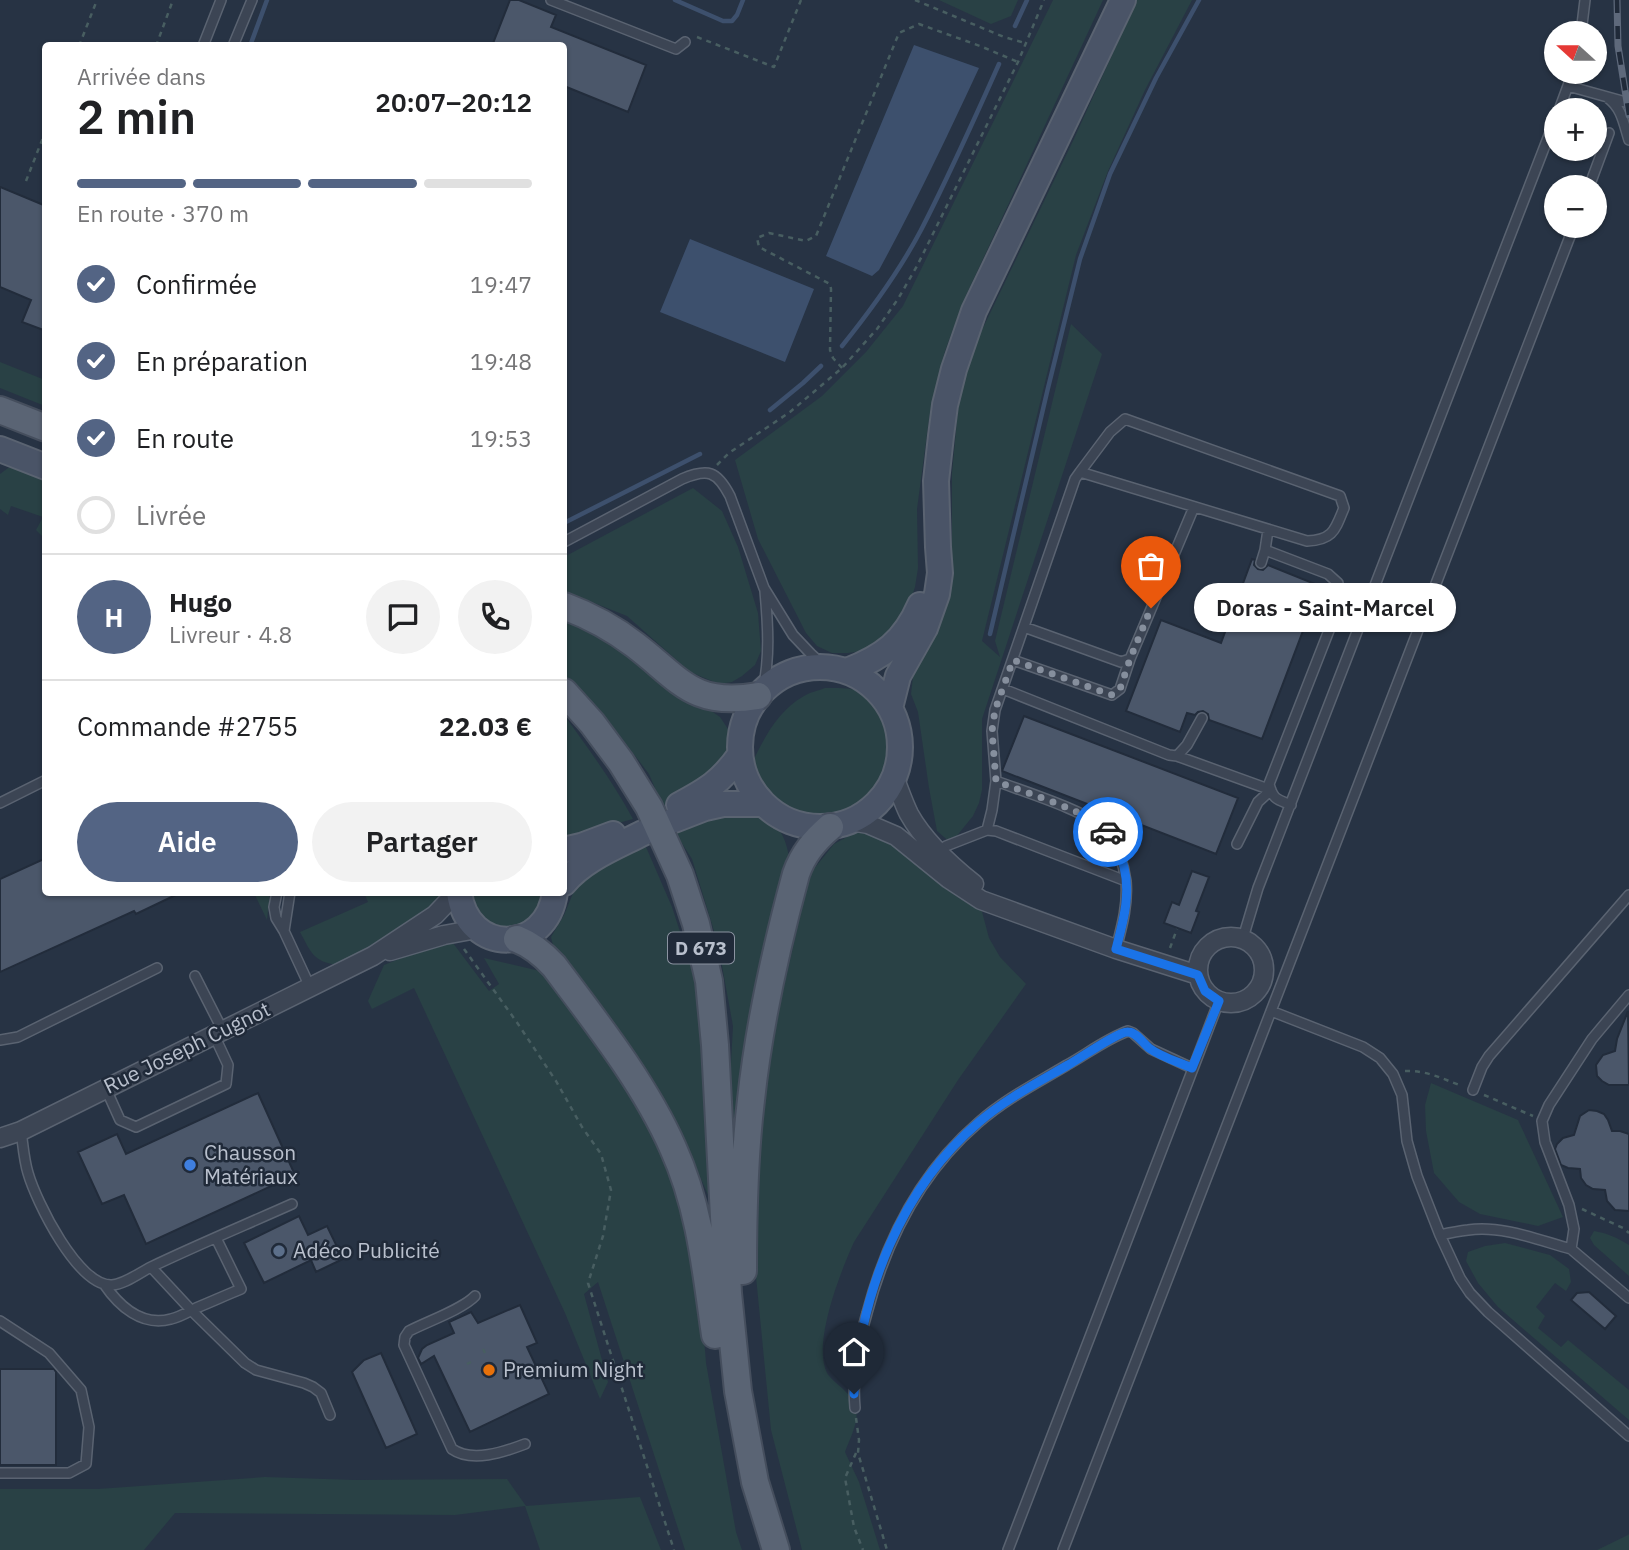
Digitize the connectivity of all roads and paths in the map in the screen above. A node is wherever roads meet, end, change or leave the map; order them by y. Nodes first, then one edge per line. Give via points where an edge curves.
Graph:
1 (97, 0) edge
2 (173, 0) edge
3 (220, 0) edge
4 (252, 0) edge
5 (551, 0) edge
6 (801, 0) edge
7 (915, 0) edge
8 (1044, 0) edge
9 (1123, 0) edge
10 (1585, 0) edge
11 (1582, 21) edge
12 (81, 42) edge
13 (157, 42) edge
14 (204, 42) edge
15 (235, 42) edge
16 (685, 42) joint
17 (1025, 43) junction
18 (1018, 62) junction
19 (1568, 86) joint
20 (1604, 95) junction
21 (1564, 98) edge
22 (1629, 103) edge
23 (1609, 133) dead end
24 (42, 140) edge
25 (1629, 140) edge
26 (1544, 148) edge
27 (1593, 175) edge
28 (26, 181) dead end
29 (1569, 238) edge
30 (842, 368) junction
31 (0, 410) edge
32 (42, 427) edge
33 (0, 449) edge
34 (42, 465) edge
35 (1080, 472) junction
36 (710, 473) junction
37 (1194, 507) junction
38 (1268, 530) junction
39 (567, 540) edge
40 (938, 547) junction
41 (1265, 550) junction
42 (1261, 563) dead end
43 (764, 588) junction
44 (567, 607) edge
45 (1024, 627) junction
46 (1130, 659) junction
47 (1013, 660) junction
48 (836, 669) junction
49 (1003, 689) junction
50 (760, 693) junction
51 (567, 695) edge
52 (890, 708) junction
53 (1202, 718) dead end
54 (740, 755) junction
55 (1177, 756) junction
56 (894, 778) junction
57 (996, 781) junction
58 (42, 782) edge
59 (1271, 790) junction
60 (0, 803) edge
61 (763, 804) junction
62 (1291, 805) junction
63 (840, 824) junction
64 (987, 830) junction
65 (1237, 844) dead end
66 (567, 849) edge
67 (939, 853) junction
68 (567, 880) edge
69 (1126, 881) junction
70 (1629, 895) edge
71 (276, 896) edge
72 (289, 896) edge
73 (454, 896) edge
74 (459, 896) edge
75 (556, 896) edge
76 (1003, 908) junction
77 (477, 929) junction
78 (1177, 929) dead end
79 (284, 931) junction
80 (444, 934) junction
81 (1243, 938) junction
82 (517, 939) junction
83 (1116, 949) junction
84 (373, 956) junction
85 (1164, 964) junction
86 (157, 968) dead end
87 (1198, 975) junction
88 (195, 976) dead end
89 (310, 987) junction
90 (1629, 995) edge
91 (1219, 1001) junction
92 (1271, 1011) junction
93 (218, 1033) junction
94 (0, 1040) edge
95 (1192, 1068) junction
96 (106, 1089) junction
97 (1473, 1090) dead end
98 (21, 1131) junction
99 (0, 1138) edge
100 (292, 1204) dead end
101 (1569, 1205) junction
102 (1629, 1233) edge
103 (1440, 1235) junction
104 (216, 1238) junction
105 (1571, 1249) junction
106 (151, 1267) junction
107 (104, 1284) junction
108 (475, 1296) dead end
109 (1629, 1298) edge
110 (191, 1310) junction
111 (0, 1321) edge
112 (483, 1349) dead end
113 (485, 1353) dead end
114 (471, 1362) dead end
115 (467, 1364) dead end
116 (517, 1364) dead end
117 (512, 1366) dead end
118 (855, 1408) joint
119 (330, 1415) dead end
120 (1629, 1436) edge
121 (524, 1444) dead end
122 (858, 1448) junction
123 (0, 1473) edge
124 (755, 1482) junction
125 (674, 1550) edge
126 (778, 1550) edge
127 (863, 1550) edge
128 (887, 1550) edge
129 (1007, 1550) edge
130 (1063, 1550) edge

1 - 12 path
2 - 13 path
3 - 14 lane
4 - 15 lane
5 - 16 lane via 676,49
6 - 16 path via 774,67 704,38 689,36
7 - 17 path
8 - 17 path
9 - 40 main road via 962,344 941,436 936,481
10 - 11 lane
17 - 18 path
18 - 30 path via 917,266 877,328
18 - 30 path via 919,24 900,33 816,236 806,241 769,233 757,238 759,247 830,284 830,350
19 - 20 lane
19 - 21 lane
20 - 22 lane
20 - 25 lane via 1621,113
23 - 27 lane
24 - 28 path
26 - 62 lane
29 - 92 lane
30 - 36 path via 790,412 729,453
31 - 32 main road
33 - 34 main road
35 - 37 lane
35 - 38 lane via 1125,419 1340,496 1344,508 1335,530 1323,541
35 - 45 lane
36 - 39 lane via 682,479
36 - 43 lane via 730,496
37 - 38 lane
37 - 46 lane
38 - 41 lane
40 - 48 main road via 914,617 895,644 870,662
40 - 52 main road via 937,594 925,628 898,676
41 - 42 lane
41 - 59 lane via 1328,574 1338,583 1337,610 1269,784
43 - 48 lane via 793,635 811,654
43 - 50 lane via 767,672
44 - 50 main road via 621,634 697,692 722,699
45 - 46 lane via 1121,662
45 - 47 lane
46 - 47 lane via 1120,689 1112,695
47 - 49 lane
48 - 50 main road via 808,667 792,672
48 - 52 main road via 860,677
49 - 55 lane
49 - 57 lane via 992,731
50 - 54 main road via 743,724
51 - 124 main road, D 673 via 621,762 649,807 696,924 709,981 715,1045 732,1336
52 - 56 main road via 900,742
53 - 55 lane
54 - 61 main road via 747,782
54 - 61 main road via 719,781 672,815 723,804
55 - 59 lane
56 - 63 main road via 876,804
56 - 67 street via 909,813
57 - 64 lane
57 - 69 lane via 1097,822 1108,832 1124,865
58 - 60 lane
59 - 62 lane via 1276,799
59 - 65 lane via 1258,802
61 - 63 main road via 794,823 815,827
62 - 81 lane
63 - 76 street via 868,824 896,836 966,891
63 - 126 main road via 818,837 802,859 789,900 760,1032 744,1175 743,1276 750,1365
64 - 67 lane
64 - 69 lane
66 - 68 main road via 642,828
67 - 76 street
69 - 83 lane via 1125,917
70 - 97 lane via 1489,1056
71 - 79 lane via 276,918
72 - 79 lane
73 - 84 street, Rue Joseph Cugnot via 435,915
74 - 77 main road
75 - 82 main road via 548,918
76 - 83 street
77 - 80 street, Rue Joseph Cugnot
77 - 82 main road via 503,940
78 - 85 path
79 - 89 lane
80 - 84 street, Rue Joseph Cugnot
80 - 125 path via 446,940 464,949 516,1021 601,1154 611,1190 588,1283
81 - 87 street via 1226,937 1210,944 1200,958
81 - 91 street via 1261,956 1262,982 1252,996 1236,1003
82 - 124 main road via 541,953 565,981 639,1085 674,1150 699,1229 718,1355
83 - 85 street
84 - 89 street, Rue Joseph Cugnot
85 - 87 street
86 - 94 lane via 18,1037
87 - 91 street via 1205,991
88 - 93 lane
89 - 93 street, Rue Joseph Cugnot
90 - 101 lane via 1592,1039 1542,1121 1545,1142
91 - 95 lane
92 - 103 lane via 1363,1047 1393,1074 1402,1095 1411,1158
92 - 130 lane
93 - 96 street, Rue Joseph Cugnot
93 - 96 lane via 228,1065 226,1084 136,1127 120,1120
95 - 118 lane via 1151,1049 1133,1033 1116,1035 1006,1100 952,1148 908,1208 874,1284 855,1370
95 - 129 lane
96 - 98 street, Rue Joseph Cugnot
98 - 99 street, Rue Joseph Cugnot
98 - 107 lane via 28,1175 47,1218 75,1262
100 - 104 lane
101 - 102 path
101 - 105 lane via 1574,1229
103 - 105 lane via 1494,1230
103 - 120 lane via 1470,1293
104 - 106 lane
104 - 110 lane via 241,1289
105 - 109 lane
106 - 107 lane via 120,1283
106 - 110 lane
107 - 110 lane via 122,1307 150,1320 175,1318
108 - 121 lane via 408,1331 404,1345 452,1449 476,1455
110 - 119 lane via 256,1370 304,1383 321,1393
111 - 123 lane via 49,1353 81,1390 89,1427 86,1464 69,1473
112 - 113 path
114 - 115 path
116 - 117 path
118 - 122 path
122 - 127 path via 845,1478 853,1528
122 - 128 path
124 - 126 main road, D 673

